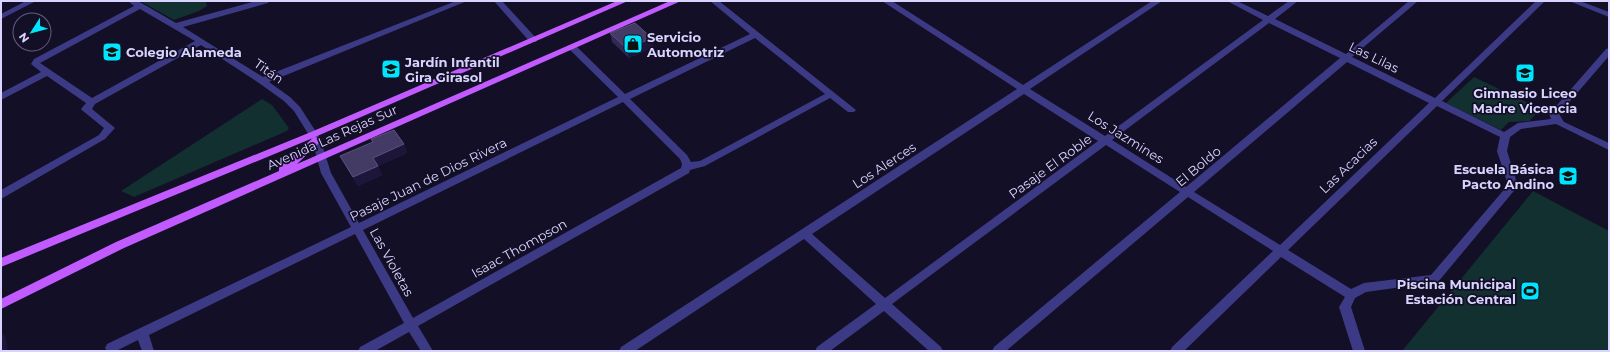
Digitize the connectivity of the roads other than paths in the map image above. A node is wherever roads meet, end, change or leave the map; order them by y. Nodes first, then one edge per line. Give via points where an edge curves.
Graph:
1 (32, 1) edge
2 (132, 1) edge
3 (265, 1) edge
4 (463, 1) edge
5 (498, 1) edge
6 (624, 1) edge
7 (677, 1) edge
8 (714, 1) edge
9 (886, 1) edge
10 (1158, 1) edge
11 (1231, 1) edge
12 (1294, 1) edge
13 (1414, 1) edge
14 (1541, 1) edge
15 (1574, 1) edge
16 (140, 6) junction
17 (1609, 15) edge
18 (1, 17) edge
19 (1269, 20) junction
20 (176, 26) junction
21 (756, 34) junction
22 (533, 40) junction
23 (201, 41) junction
24 (572, 47) junction
25 (1609, 51) edge
26 (1346, 58) junction
27 (47, 72) junction
28 (262, 81) junction
29 (1023, 89) junction
30 (831, 94) junction
31 (1, 97) edge
32 (626, 97) junction
33 (92, 102) junction
34 (1436, 102) junction
35 (851, 110) dead end
36 (1558, 121) junction
37 (1505, 136) junction
38 (315, 137) junction
39 (1105, 141) junction
40 (1609, 146) edge
41 (322, 157) junction
42 (686, 167) junction
43 (271, 179) junction
44 (1187, 192) junction
45 (1, 195) edge
46 (358, 229) junction
47 (804, 233) junction
48 (1280, 250) junction
49 (1, 263) edge
50 (1351, 295) junction
51 (1, 304) edge
52 (884, 304) junction
53 (411, 325) junction
54 (142, 333) junction
55 (111, 348) dead end
56 (148, 351) edge
57 (364, 351) edge
58 (427, 351) edge
59 (625, 351) edge
60 (821, 351) edge
61 (937, 351) edge
62 (998, 351) edge
63 (1176, 351) edge
64 (1359, 351) edge

1 - 18 street
2 - 16 street, Titán
3 - 20 street
4 - 28 street
5 - 22 street
6 - 22 main road, Avenida Las Rejas Sur
7 - 24 main road, Avenida Las Rejas Sur
8 - 21 street
9 - 29 street, Los Jazmines
10 - 29 street, Los Alerces
11 - 19 street, Las Lilas
12 - 19 street, Pasaje El Roble
13 - 26 street, El Boldo
14 - 34 street, Las Acacias
15 - 17 street
16 - 20 street, Titán
16 - 27 street via 37,61 35,64
19 - 26 street, Las Lilas
19 - 39 street, Pasaje El Roble
20 - 23 street, Titán
21 - 30 street
21 - 32 street, Pasaje Juan de Dios Rivera
22 - 38 main road, Avenida Las Rejas Sur
23 - 28 street, Titán
23 - 33 street
24 - 32 street
24 - 41 main road, Avenida Las Rejas Sur
25 - 36 street via 1554,112
26 - 34 street, Las Lilas
26 - 44 street, El Boldo
27 - 31 street
27 - 33 street
28 - 38 street, Titán via 297,109
29 - 39 street, Los Jazmines
29 - 47 street, Los Alerces
30 - 35 street
30 - 42 street, Isaac Thompson via 702,164
32 - 42 street via 687,160
32 - 46 street, Pasaje Juan de Dios Rivera
33 - 45 street via 86,109 110,128 102,137
34 - 37 street, Las Lilas
34 - 48 street, Las Acacias
36 - 37 street via 1518,126
36 - 40 street
37 - 50 street via 1502,151 1513,186 1434,279 1364,288
38 - 41 street, Las Violetas
38 - 43 main road via 297,159
38 - 49 main road, Avenida Las Rejas Sur
39 - 44 street, Los Jazmines
39 - 52 street, Pasaje El Roble
41 - 43 main road, Avenida Las Rejas Sur
41 - 46 street, Las Violetas via 326,173
42 - 53 street, Isaac Thompson via 678,176
43 - 51 main road, Avenida Las Rejas Sur via 120,245
44 - 48 street, Los Jazmines
44 - 62 street, El Boldo
46 - 53 street, Las Violetas
46 - 54 street, Pasaje Juan de Dios Rivera
47 - 52 street
47 - 59 street, Los Alerces
48 - 50 street, Los Jazmines
48 - 63 street, Las Acacias
50 - 64 street via 1345,307
52 - 60 street, Pasaje El Roble
52 - 61 street
53 - 57 street, Isaac Thompson
53 - 58 street, Las Violetas
54 - 55 street, Pasaje Juan de Dios Rivera
54 - 56 street

